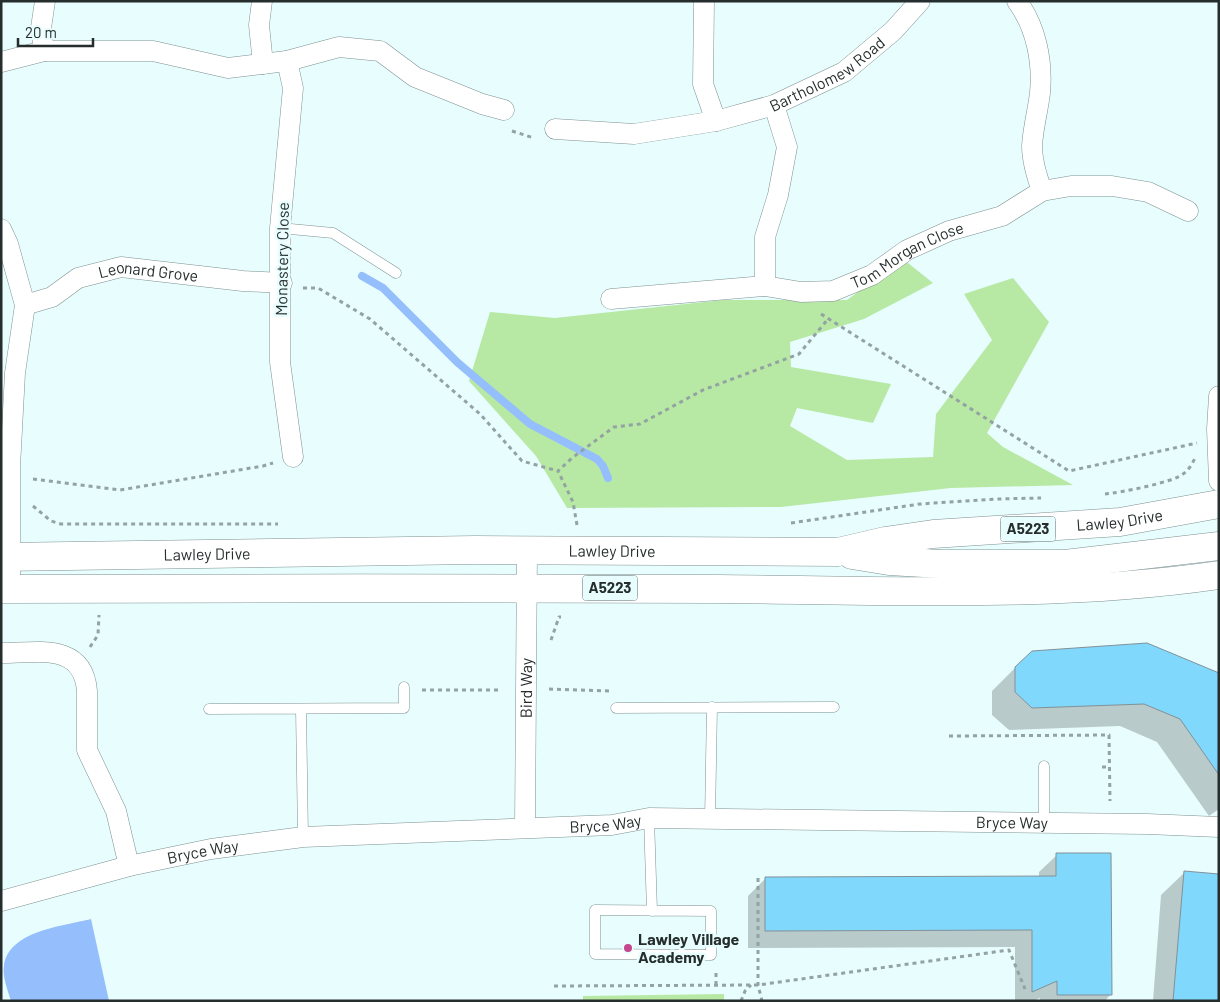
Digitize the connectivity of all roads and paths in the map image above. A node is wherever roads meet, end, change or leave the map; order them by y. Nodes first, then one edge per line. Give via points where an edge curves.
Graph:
1 (45, 1) edge
2 (262, 1) edge
3 (704, 1) edge
4 (920, 1) edge
5 (1017, 1) edge
6 (44, 52) junction
7 (287, 61) junction
8 (1, 62) edge
9 (262, 64) junction
10 (774, 105) junction
11 (504, 110) joint
12 (716, 121) junction
13 (555, 129) joint
14 (1042, 191) junction
15 (1188, 211) dead end
16 (280, 228) junction
17 (3, 239) edge
18 (396, 273) dead end
19 (281, 285) junction
20 (765, 286) junction
21 (815, 292) junction
22 (611, 299) dead end
23 (25, 305) junction
24 (828, 319) junction
25 (1219, 396) edge
26 (1200, 436) dead end
27 (1200, 442) junction
28 (1198, 449) dead end
29 (1196, 455) dead end
30 (293, 457) joint
31 (558, 471) junction
32 (9, 478) junction
33 (1219, 481) edge
34 (1104, 494) dead end
35 (1045, 498) dead end
36 (1219, 504) edge
37 (35, 506) dead end
38 (279, 524) dead end
39 (571, 524) dead end
40 (577, 524) junction
41 (584, 524) dead end
42 (784, 524) dead end
43 (1219, 546) edge
44 (527, 550) junction
45 (838, 552) junction
46 (5, 557) edge
47 (1219, 575) edge
48 (527, 588) junction
49 (5, 589) edge
50 (567, 616) dead end
51 (551, 640) dead end
52 (1, 653) edge
53 (404, 689) joint
54 (543, 689) dead end
55 (501, 690) dead end
56 (712, 707) junction
57 (834, 707) dead end
58 (301, 708) junction
59 (616, 708) joint
60 (209, 709) dead end
61 (949, 736) dead end
62 (1044, 766) dead end
63 (1102, 767) dead end
64 (1110, 767) junction
65 (1110, 806) dead end
66 (649, 818) junction
67 (710, 819) junction
68 (1044, 823) junction
69 (525, 827) junction
70 (1219, 827) edge
71 (303, 837) junction
72 (129, 866) junction
73 (758, 878) dead end
74 (1, 901) edge
75 (652, 911) junction
76 (751, 985) junction
77 (758, 985) junction
78 (554, 986) dead end
79 (1025, 989) dead end
80 (741, 1001) edge
81 (762, 1001) edge

1 - 6 street via 41,28
2 - 9 street via 259,25
3 - 12 street via 704,84
4 - 10 street, Bartholomew Road via 893,31 844,72
5 - 14 street via 1039,51 1040,91 1032,147
6 - 8 street
6 - 9 street via 153,51 228,68
7 - 9 street
7 - 11 street via 339,47 380,51 415,77
7 - 16 street, Monastery Close via 293,88
10 - 12 street, Bartholomew Road
10 - 20 street via 787,147 778,195 765,237
11 - 13 path via 508,130 537,139
12 - 13 street, Bartholomew Road via 634,134
14 - 15 street, Tom Morgan Close via 1071,186 1112,186 1148,192
14 - 21 street, Tom Morgan Close via 1002,216 949,231 907,250 872,275 833,291
16 - 18 lane via 333,233
16 - 19 street, Monastery Close
17 - 23 street
19 - 23 street, Leonard Grove via 121,267 78,278 52,297
19 - 30 street, Monastery Close via 280,362
19 - 31 path via 318,288 370,319 480,414 522,461
20 - 21 street, Tom Morgan Close
20 - 22 street, Tom Morgan Close
21 - 24 path via 821,314
23 - 32 street via 15,373
24 - 27 path via 1068,470
24 - 31 path via 799,354 703,390 640,424 614,427
25 - 33 street via 1216,429
26 - 27 path
27 - 28 path
29 - 34 path via 1183,475 1172,480
30 - 32 path via 263,466 120,490 34,478
31 - 40 path via 573,502
32 - 46 street
35 - 42 path via 920,504
36 - 45 main road, Lawley Drive / A5223 via 1111,523 932,534
37 - 38 path via 51,521 61,524
39 - 40 path
40 - 41 path
43 - 45 main road via 1065,564 941,564
44 - 45 main road, Lawley Drive / A5223
44 - 46 main road, Lawley Drive / A5223
44 - 48 street, Bird Way
46 - 49 street
47 - 48 main road, Lawley Drive / A5223 via 1088,589 974,592
48 - 49 main road, Lawley Drive / A5223
48 - 69 street, Bird Way
50 - 51 path via 559,617
52 - 72 street via 59,653 74,660 82,669 87,691 87,750 116,811
53 - 55 path
53 - 58 lane via 404,708
54 - 59 path via 617,691
56 - 57 lane
56 - 59 lane
56 - 67 lane
58 - 60 lane
58 - 71 lane
61 - 64 path via 1109,735
62 - 68 lane
63 - 64 path
64 - 65 path
66 - 67 street, Bryce Way
66 - 69 street, Bryce Way via 612,825
66 - 75 lane
67 - 68 street, Bryce Way
68 - 70 street, Bryce Way
69 - 71 street, Bryce Way
71 - 72 street, Bryce Way via 211,849
72 - 74 street, Bryce Way
73 - 77 path
75 - 75 lane via 711,912 711,955 594,954 595,910
76 - 77 path
76 - 78 path
76 - 80 path
77 - 79 path via 1009,950
77 - 81 path

